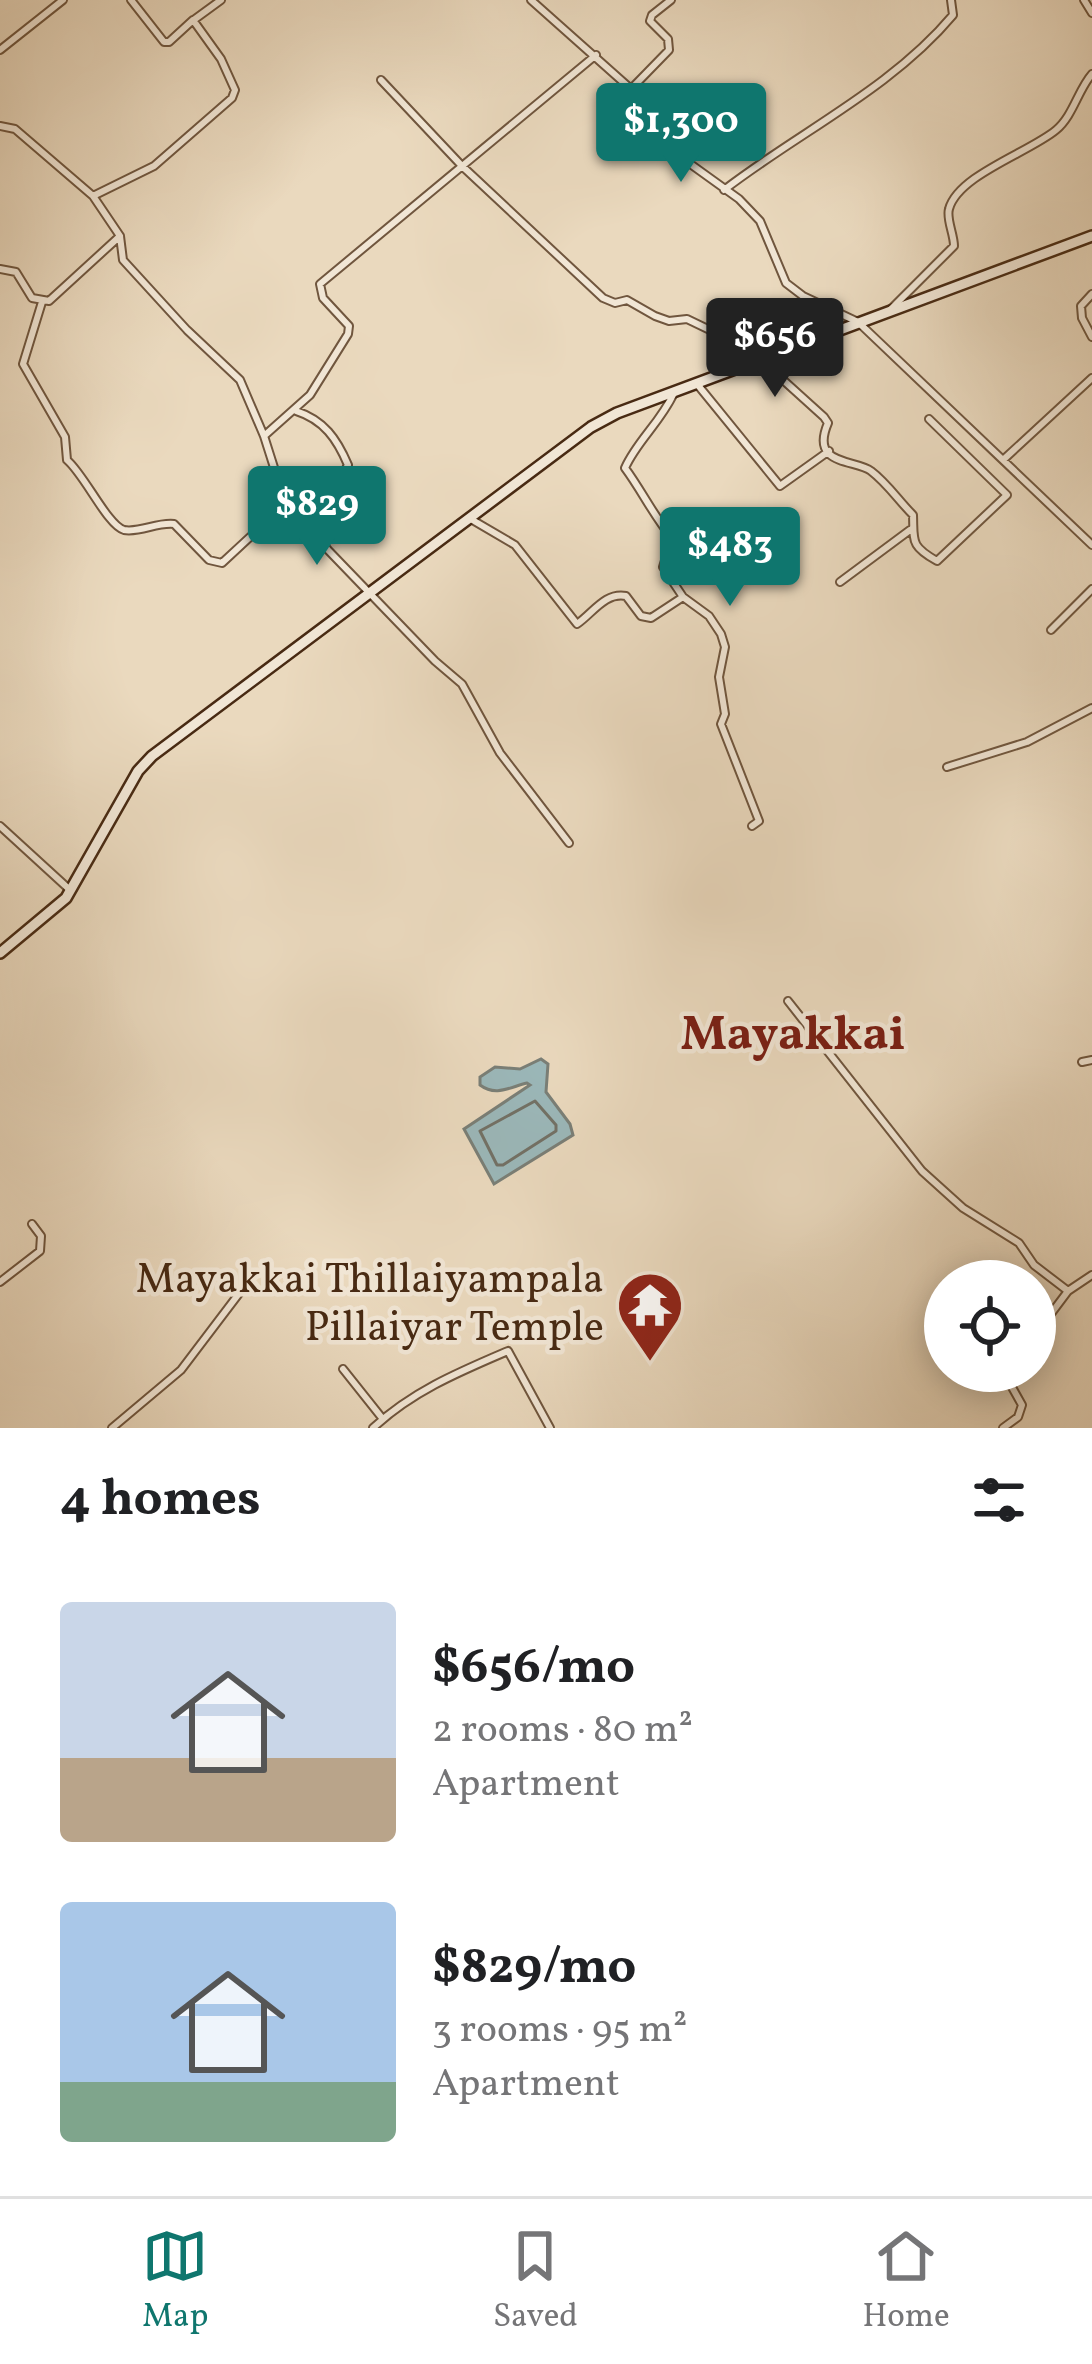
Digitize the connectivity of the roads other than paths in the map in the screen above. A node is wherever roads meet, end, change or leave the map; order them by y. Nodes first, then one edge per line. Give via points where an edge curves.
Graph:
1 (63, 0) edge
2 (130, 0) edge
3 (221, 0) edge
4 (531, 0) edge
5 (671, 0) edge
6 (964, 0) edge
7 (1084, 0) edge
8 (953, 3) edge
9 (1092, 13) edge
10 (194, 20) junction
11 (0, 50) edge
12 (596, 56) junction
13 (1092, 74) edge
14 (381, 80) dead end
15 (631, 88) junction
16 (0, 126) edge
17 (462, 166) junction
18 (724, 190) junction
19 (93, 196) junction
20 (120, 236) junction
21 (1092, 236) edge
22 (0, 269) edge
23 (1092, 294) edge
24 (42, 302) junction
25 (889, 311) junction
26 (858, 322) junction
27 (1092, 337) edge
28 (761, 360) junction
29 (1092, 379) edge
30 (697, 384) junction
31 (674, 393) junction
32 (296, 411) junction
33 (929, 419) dead end
34 (264, 436) junction
35 (829, 451) junction
36 (1003, 460) junction
37 (291, 500) junction
38 (300, 514) junction
39 (469, 518) junction
40 (910, 530) junction
41 (1092, 545) edge
42 (840, 582) dead end
43 (1092, 589) edge
44 (370, 590) junction
45 (683, 597) junction
46 (1052, 630) dead end
47 (1092, 708) edge
48 (947, 767) dead end
49 (0, 826) edge
50 (752, 826) dead end
51 (569, 844) dead end
52 (70, 890) junction
53 (0, 953) edge
54 (788, 1001) dead end
55 (1092, 1060) edge
56 (1082, 1062) dead end
57 (32, 1224) dead end
58 (1092, 1275) edge
59 (0, 1282) edge
60 (247, 1283) dead end
61 (1068, 1291) junction
62 (1056, 1307) edge
63 (343, 1370) dead end
64 (1015, 1392) edge
65 (383, 1419) junction
66 (112, 1428) edge
67 (374, 1428) edge
68 (550, 1428) edge
69 (1004, 1428) edge

1 - 11 street
2 - 10 street via 164,41
3 - 10 street
4 - 12 street
5 - 15 street via 650,21 669,50
6 - 8 street
7 - 9 street
8 - 18 street via 938,32 887,76
10 - 19 street via 221,59 232,98 154,166
12 - 15 street
12 - 17 street
13 - 25 street via 1062,125 1032,149 999,160 954,198 947,214 954,246
14 - 17 street
15 - 18 street via 664,145
16 - 19 street via 16,129
17 - 28 street via 603,298 687,320
17 - 32 street via 320,284 348,334
18 - 26 street via 760,221 787,283
19 - 20 street
20 - 24 street
20 - 34 street via 123,260 240,380
21 - 25 street
22 - 24 street via 16,272
23 - 27 street via 1081,306
24 - 37 street via 22,364 65,437 67,460 113,524 174,524 209,560 222,562
25 - 26 street
26 - 28 street
26 - 36 street
28 - 30 street
28 - 35 street via 824,417
29 - 36 street
30 - 31 street
30 - 35 street via 780,487
31 - 39 street via 591,427
31 - 45 street via 625,468 672,538 663,567
32 - 34 street
32 - 38 street via 337,439 348,465
33 - 40 street via 1007,495 939,560 916,546
34 - 37 street
35 - 40 street via 848,467 869,469 913,515
36 - 41 street
37 - 38 street
38 - 44 street
39 - 44 street
39 - 45 street via 515,544 577,624 618,595 651,618
40 - 42 street
43 - 46 street
44 - 51 street via 462,684 500,753
44 - 52 street via 152,756
45 - 50 street via 709,616 725,647 721,724 751,793 759,821
47 - 48 street via 1027,742
49 - 52 street
52 - 53 street
54 - 61 street via 922,1171
55 - 56 street
57 - 59 street via 40,1251
58 - 61 street
60 - 66 street via 181,1370
61 - 62 street
63 - 65 street
64 - 69 street via 1022,1405
65 - 67 street
65 - 68 street via 428,1387 508,1351

